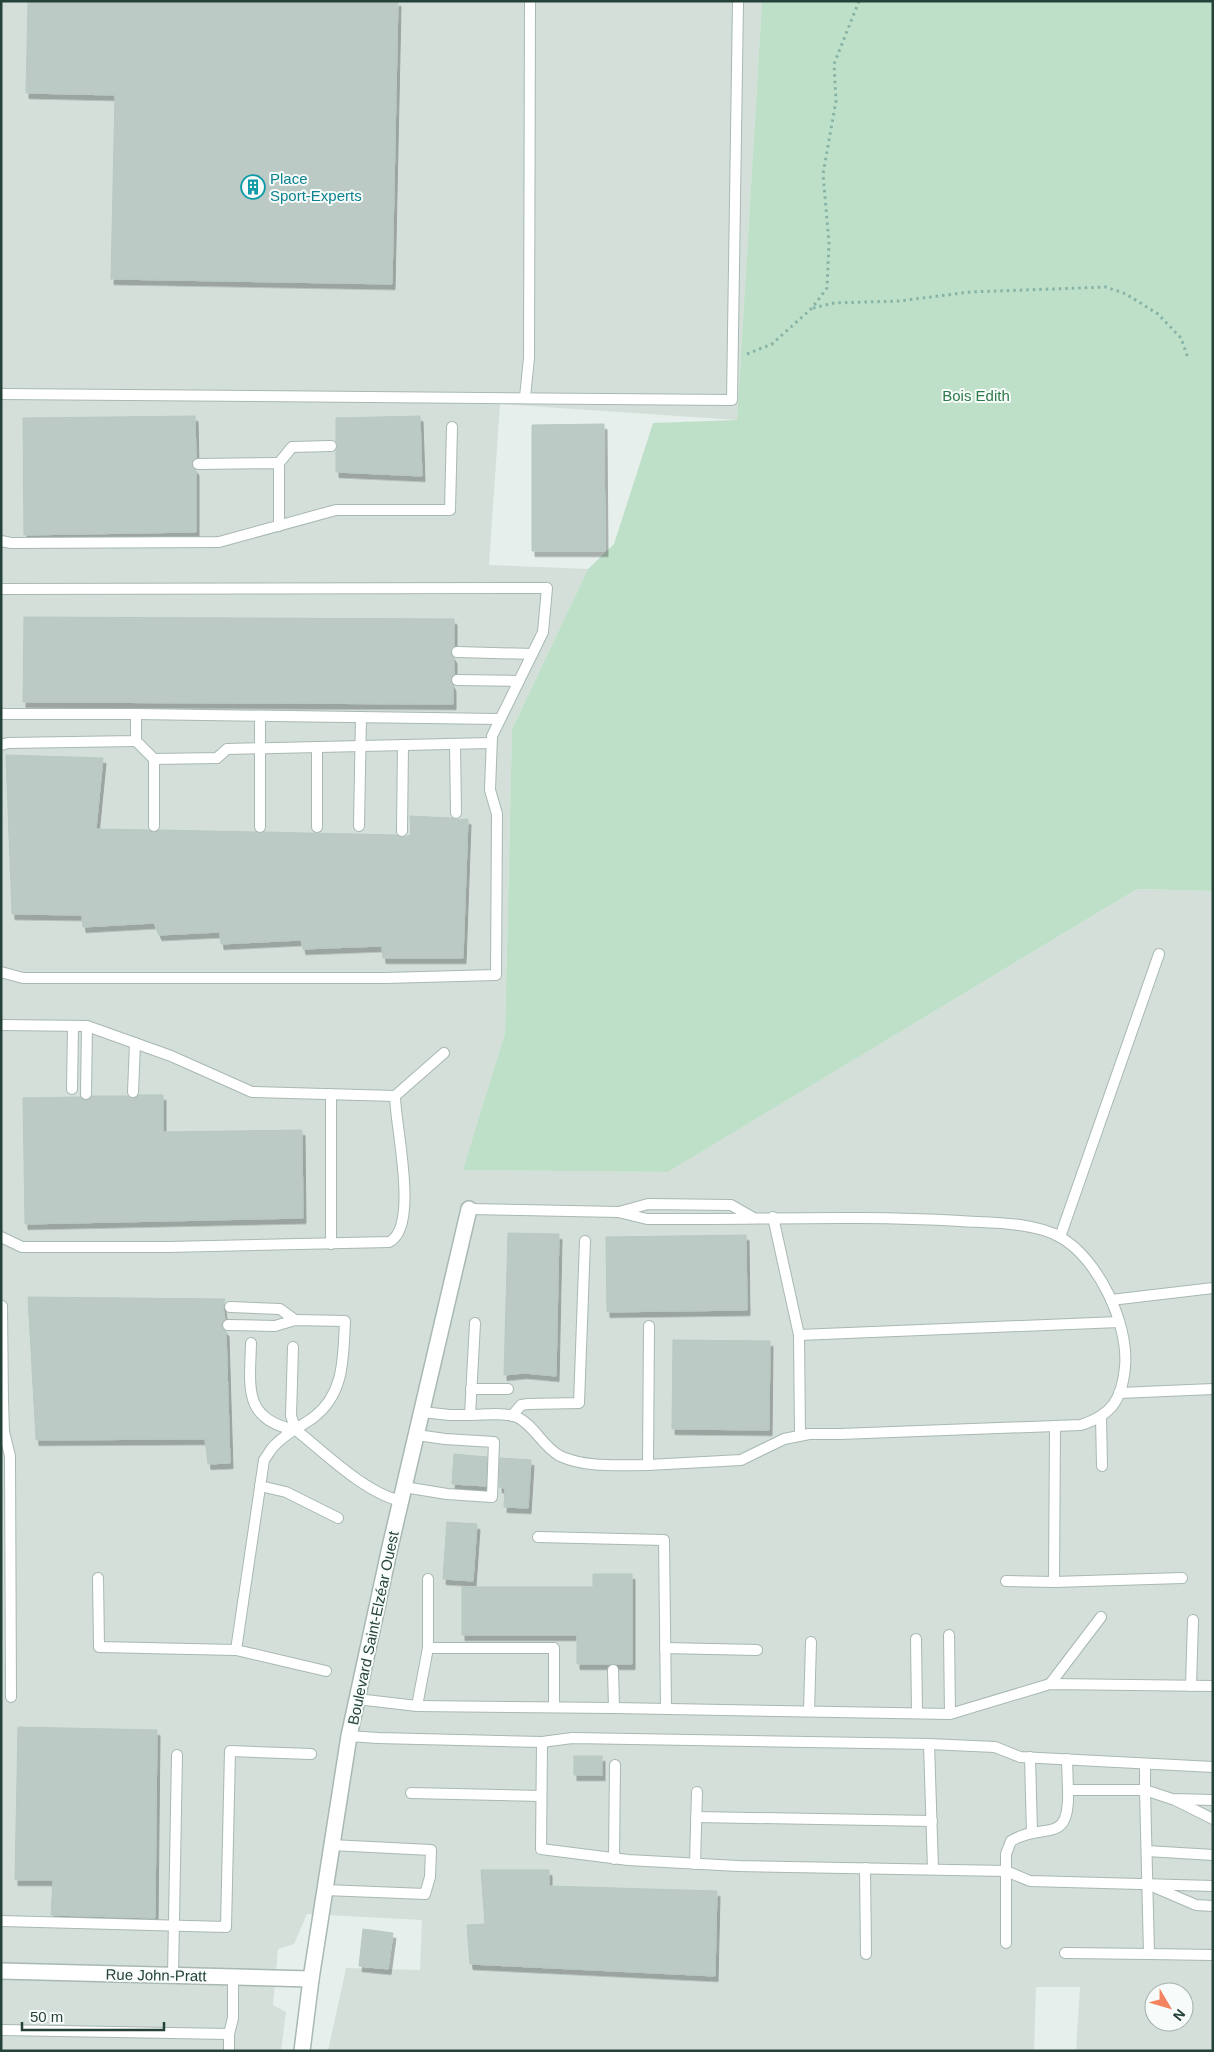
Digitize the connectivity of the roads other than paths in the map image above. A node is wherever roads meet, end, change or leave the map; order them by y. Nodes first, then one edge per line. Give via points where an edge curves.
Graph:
1 (530, 1) edge
2 (738, 1) edge
3 (1, 394) edge
4 (525, 397) junction
5 (452, 427) dead end
6 (332, 446) dead end
7 (279, 462) junction
8 (198, 464) dead end
9 (279, 526) junction
10 (1, 541) edge
11 (1, 589) edge
12 (456, 652) dead end
13 (532, 654) junction
14 (457, 680) dead end
15 (518, 681) junction
16 (1, 714) edge
17 (136, 714) junction
18 (260, 716) junction
19 (361, 717) junction
20 (499, 719) junction
21 (136, 742) junction
22 (491, 743) junction
23 (455, 744) junction
24 (1, 745) edge
25 (360, 745) junction
26 (403, 745) junction
27 (317, 747) junction
28 (260, 748) junction
29 (154, 759) junction
30 (456, 813) dead end
31 (154, 826) dead end
32 (359, 826) dead end
33 (260, 827) dead end
34 (318, 827) dead end
35 (402, 831) dead end
36 (1159, 954) dead end
37 (1, 972) edge
38 (1, 1025) edge
39 (73, 1026) junction
40 (87, 1026) junction
41 (135, 1043) junction
42 (444, 1053) dead end
43 (72, 1089) dead end
44 (133, 1092) dead end
45 (86, 1094) dead end
46 (331, 1094) junction
47 (395, 1096) junction
48 (469, 1210) joint
49 (618, 1212) junction
50 (753, 1218) junction
51 (773, 1218) junction
52 (1, 1237) edge
53 (1060, 1237) junction
54 (585, 1241) dead end
55 (331, 1244) junction
56 (1213, 1288) edge
57 (1111, 1300) junction
58 (2, 1306) edge
59 (230, 1307) dead end
60 (294, 1320) junction
61 (1118, 1322) junction
62 (475, 1323) dead end
63 (228, 1325) dead end
64 (649, 1326) dead end
65 (799, 1335) junction
66 (251, 1343) dead end
67 (293, 1347) dead end
68 (471, 1389) junction
69 (508, 1389) dead end
70 (1213, 1390) edge
71 (1120, 1393) junction
72 (2, 1401) edge
73 (422, 1412) junction
74 (470, 1415) junction
75 (512, 1416) junction
76 (1101, 1416) junction
77 (1055, 1427) junction
78 (296, 1430) junction
79 (417, 1435) junction
80 (800, 1436) junction
81 (648, 1465) junction
82 (1102, 1466) dead end
83 (260, 1486) junction
84 (403, 1494) junction
85 (338, 1518) dead end
86 (538, 1537) dead end
87 (6, 1559) edge
88 (98, 1578) dead end
89 (1182, 1578) dead end
90 (428, 1579) dead end
91 (1006, 1581) dead end
92 (1054, 1582) junction
93 (1101, 1617) dead end
94 (1193, 1620) dead end
95 (949, 1634) dead end
96 (916, 1639) dead end
97 (811, 1642) dead end
98 (428, 1648) junction
99 (665, 1648) junction
100 (236, 1650) junction
101 (757, 1650) dead end
102 (613, 1670) dead end
103 (326, 1672) dead end
104 (1050, 1684) junction
105 (1192, 1686) junction
106 (1213, 1686) edge
107 (11, 1697) dead end
108 (357, 1699) junction
109 (417, 1706) junction
110 (554, 1707) junction
111 (614, 1708) junction
112 (666, 1708) junction
113 (809, 1711) junction
114 (917, 1713) junction
115 (950, 1714) junction
116 (349, 1736) junction
117 (542, 1742) junction
118 (929, 1744) junction
119 (311, 1754) dead end
120 (177, 1755) dead end
121 (1030, 1757) junction
122 (1066, 1760) junction
123 (1145, 1764) junction
124 (615, 1765) dead end
125 (1213, 1767) edge
126 (1068, 1790) junction
127 (1145, 1790) junction
128 (411, 1792) dead end
129 (697, 1792) dead end
130 (542, 1796) junction
131 (1172, 1799) junction
132 (1213, 1800) edge
133 (696, 1817) junction
134 (1213, 1819) edge
135 (932, 1821) junction
136 (1032, 1834) junction
137 (331, 1845) junction
138 (1147, 1851) junction
139 (1213, 1855) edge
140 (614, 1859) junction
141 (695, 1864) junction
142 (865, 1868) junction
143 (933, 1869) junction
144 (1006, 1870) junction
145 (1148, 1884) junction
146 (1213, 1886) edge
147 (324, 1890) junction
148 (1213, 1906) edge
149 (1, 1921) edge
150 (174, 1926) junction
151 (1006, 1943) dead end
152 (1065, 1953) dead end
153 (866, 1954) dead end
154 (1149, 1954) junction
155 (1213, 1955) edge
156 (1, 1971) edge
157 (174, 1975) junction
158 (233, 1976) junction
159 (311, 1979) junction
160 (1, 2030) edge
161 (229, 2034) junction
162 (229, 2051) edge
163 (302, 2051) edge

1 - 4 lane via 529,358
2 - 4 lane via 732,400
3 - 4 lane
5 - 9 lane via 450,510 336,510
6 - 7 lane via 292,447
7 - 8 lane
7 - 9 lane
9 - 10 lane via 219,542 11,544
11 - 13 lane via 547,588 543,632
12 - 13 lane
13 - 15 lane
14 - 15 lane
15 - 20 lane
16 - 17 lane
17 - 18 lane
17 - 21 lane
18 - 19 lane
18 - 28 lane
19 - 20 lane
19 - 25 lane
20 - 22 lane
21 - 24 lane
21 - 29 lane
22 - 23 lane
22 - 37 lane via 490,790 497,814 496,975 23,978
23 - 26 lane
23 - 30 lane
25 - 26 lane
25 - 27 lane
25 - 32 lane
26 - 35 lane
27 - 28 lane
27 - 34 lane
28 - 29 lane via 227,749 217,758
28 - 33 lane
29 - 31 lane
36 - 53 lane
38 - 39 lane
39 - 40 lane
39 - 43 lane
40 - 41 lane
40 - 45 lane
41 - 44 lane
41 - 46 lane via 252,1092
42 - 47 lane
46 - 47 lane
46 - 55 lane
47 - 55 lane via 404,1170 404,1210 397,1236 383,1243
48 - 49 lane
48 - 73 street, Boulevard Saint-Elzéar Ouest
49 - 50 lane via 647,1219
49 - 50 lane via 648,1204 731,1206
50 - 51 lane
51 - 53 lane via 909,1218 981,1222 1033,1227
51 - 65 lane
52 - 55 lane via 22,1247
53 - 57 lane via 1084,1256
54 - 75 lane via 579,1403 521,1405
56 - 57 lane
57 - 61 lane
58 - 72 lane
59 - 60 lane via 280,1309
60 - 63 lane via 275,1326
60 - 78 lane via 345,1321 343,1366 334,1395 316,1416
61 - 65 lane
61 - 71 lane via 1125,1363
62 - 68 lane
64 - 81 lane
65 - 80 lane
66 - 78 lane via 249,1391 252,1401 279,1427
67 - 78 lane via 291,1416
68 - 69 lane
68 - 74 lane
70 - 71 lane
71 - 76 lane via 1110,1410
72 - 87 lane via 10,1456
73 - 74 lane
73 - 79 street, Boulevard Saint-Elzéar Ouest
74 - 75 lane
75 - 81 lane via 524,1422 554,1453 569,1460
76 - 77 lane via 1081,1425
76 - 82 lane
77 - 80 lane
77 - 92 lane
78 - 83 lane via 276,1444 264,1460
78 - 84 lane via 364,1484 387,1498
79 - 84 street, Boulevard Saint-Elzéar Ouest
79 - 84 lane via 494,1442 492,1496
80 - 81 lane via 784,1439 742,1460
83 - 85 lane via 286,1492
83 - 100 lane
84 - 108 street, Boulevard Saint-Elzéar Ouest
86 - 99 lane via 664,1540
87 - 107 lane
88 - 100 lane via 99,1648
89 - 92 lane
90 - 98 lane
91 - 92 lane
93 - 104 lane
94 - 105 lane
95 - 115 lane
96 - 114 lane
97 - 113 lane
98 - 109 lane
98 - 110 lane via 554,1648
99 - 101 lane
99 - 112 lane
100 - 103 lane
102 - 111 lane
104 - 105 lane
104 - 115 lane
105 - 106 lane
108 - 109 lane
108 - 116 street, Boulevard Saint-Elzéar Ouest
109 - 110 lane
110 - 111 lane
111 - 112 lane
112 - 113 lane
113 - 114 lane
114 - 115 lane
116 - 117 lane
116 - 137 street, Boulevard Saint-Elzéar Ouest
117 - 118 lane via 572,1738
117 - 130 lane
118 - 121 lane via 995,1747 1020,1757
118 - 135 lane
119 - 150 lane via 230,1751 226,1927
120 - 150 lane
121 - 122 lane
121 - 136 lane
122 - 123 lane
122 - 126 lane
123 - 125 lane
123 - 127 lane
124 - 140 lane
126 - 127 lane
126 - 136 lane via 1068,1814 1064,1822 1056,1828
127 - 131 lane
127 - 138 lane
128 - 130 lane
129 - 133 lane
130 - 140 lane via 541,1849
131 - 132 lane
131 - 134 lane
133 - 135 lane
133 - 141 lane
135 - 143 lane
136 - 144 lane via 1011,1841
137 - 147 street, Boulevard Saint-Elzéar Ouest
137 - 147 lane via 431,1850 430,1877 425,1894
138 - 139 lane
138 - 145 lane
140 - 141 lane
141 - 142 lane
142 - 143 lane
142 - 153 lane
143 - 144 lane
144 - 145 lane via 1030,1881
144 - 151 lane
145 - 146 lane
145 - 148 lane via 1196,1905
145 - 154 lane
147 - 159 street, Boulevard Saint-Elzéar Ouest
149 - 150 lane
150 - 157 lane
152 - 154 lane
154 - 155 lane
156 - 157 street, Rue John-Pratt
157 - 158 street, Rue John-Pratt
158 - 159 street, Rue John-Pratt
158 - 161 lane via 233,2018
159 - 163 street, Boulevard Saint-Elzéar Ouest
160 - 161 lane
161 - 162 lane

